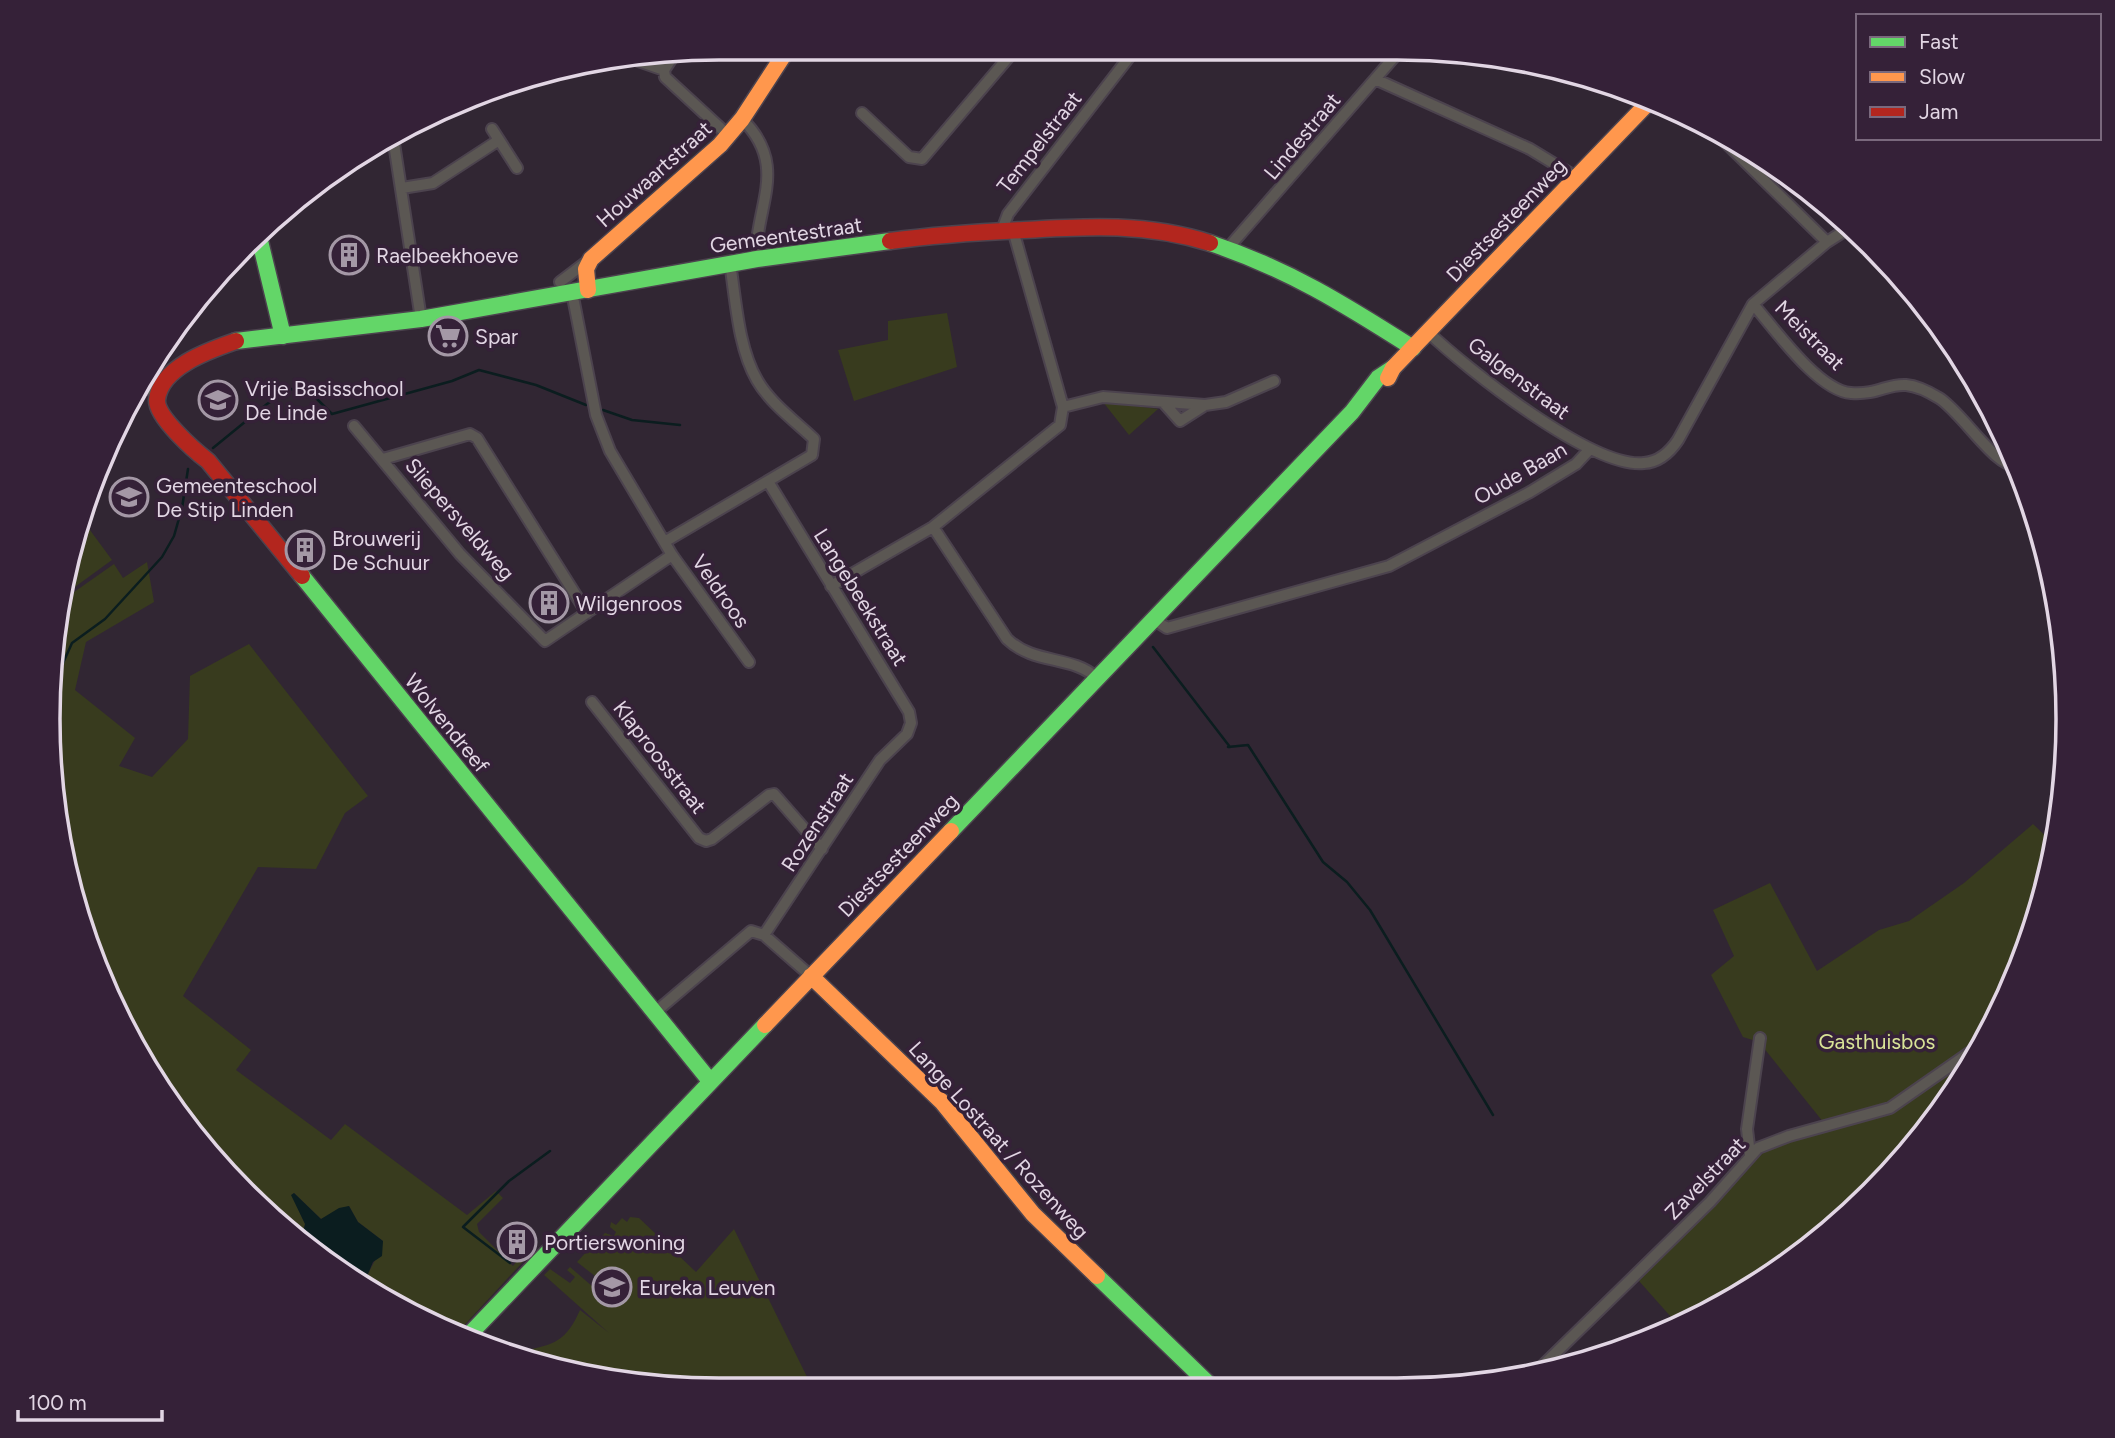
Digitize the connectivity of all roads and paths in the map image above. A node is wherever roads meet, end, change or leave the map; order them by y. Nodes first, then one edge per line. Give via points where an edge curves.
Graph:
1 (781, 60) edge
2 (1006, 60) edge
3 (1127, 60) edge
4 (1392, 60) edge
5 (670, 62) edge
6 (646, 64) edge
7 (664, 70) junction
8 (1376, 79) junction
9 (1643, 108) edge
10 (862, 113) dead end
11 (742, 120) junction
12 (492, 129) dead end
13 (729, 136) junction
14 (499, 140) junction
15 (394, 145) edge
16 (1741, 157) edge
17 (517, 168) dead end
18 (1576, 177) junction
19 (402, 188) junction
20 (1008, 230) junction
21 (1841, 233) edge
22 (1827, 242) junction
23 (261, 245) edge
24 (1229, 247) junction
25 (591, 259) junction
26 (757, 259) junction
27 (730, 264) junction
28 (573, 288) junction
29 (1753, 304) junction
30 (421, 319) junction
31 (1428, 332) junction
32 (283, 336) junction
33 (1413, 348) junction
34 (1274, 381) dead end
35 (150, 389) edge
36 (1164, 403) junction
37 (1205, 405) junction
38 (1063, 407) junction
39 (354, 426) dead end
40 (1590, 449) junction
41 (383, 459) junction
42 (2003, 462) edge
43 (769, 483) junction
44 (933, 527) junction
45 (666, 541) junction
46 (672, 555) junction
47 (831, 586) junction
48 (587, 613) junction
49 (1153, 619) junction
50 (749, 662) dead end
51 (1097, 678) junction
52 (592, 702) dead end
53 (907, 734) joint
54 (822, 849) junction
55 (764, 934) junction
56 (811, 976) junction
57 (653, 1014) junction
58 (1760, 1038) dead end
59 (1961, 1059) edge
60 (710, 1081) junction
61 (1750, 1155) junction
62 (473, 1330) edge
63 (1548, 1361) edge
64 (1203, 1378) edge

1 - 11 street, Houwaartstraat
2 - 10 street via 922,159 909,157
3 - 20 street, Tempelstraat via 1008,214
4 - 8 street, Lindestraat
5 - 7 street
6 - 7 street
7 - 13 street via 665,77
8 - 18 street via 1530,149
8 - 24 street, Lindestraat
9 - 18 street, Diestsesteenweg
11 - 13 street, Houwaartstraat
11 - 26 street via 756,139 768,177
12 - 14 street
13 - 25 street, Houwaartstraat
14 - 17 street
14 - 19 street via 433,183
15 - 19 street
16 - 22 street
18 - 31 street, Diestsesteenweg
19 - 30 street
20 - 24 street, Gemeentestraat via 1143,227
20 - 26 street, Gemeentestraat via 933,235
20 - 38 street
21 - 22 street, Oude Baan
22 - 29 street, Oude Baan
23 - 32 street
24 - 33 street, Gemeentestraat via 1306,280
25 - 28 street, Houwaartstraat
25 - 28 street via 586,274
26 - 27 street, Gemeentestraat
27 - 28 street, Gemeentestraat
27 - 43 street via 744,345 757,380 814,439 812,455
28 - 30 street, Gemeentestraat
28 - 45 street, Veldroos via 596,415 610,451
29 - 40 street, Oude Baan via 1671,450 1640,464
29 - 42 street, Meistraat via 1804,363 1838,389 1855,394 1903,383 1918,388 1959,412
30 - 32 street, Gemeentestraat
31 - 33 street, Diestsesteenweg
31 - 40 street, Galgenstraat via 1552,426
32 - 35 street, Gemeentestraat via 215,348
33 - 49 street, Diestsesteenweg via 1372,384 1360,403
34 - 37 street via 1226,402
35 - 57 street, Wolvendreef via 173,427 229,486
36 - 37 street
36 - 37 street via 1180,421
36 - 38 street via 1103,397
38 - 44 street via 1060,425
39 - 41 street
40 - 49 street, Oude Baan via 1576,464 1530,492 1389,566 1167,628
41 - 48 street, Sliepersveldweg via 460,554 545,641
41 - 48 street, Sliepersveldweg via 470,434 477,438
43 - 45 street
43 - 47 street, Langebeekstraat
44 - 47 street
44 - 51 street via 1007,639 1019,650 1087,670
45 - 46 street, Veldroos
46 - 48 street
46 - 50 street, Veldroos
47 - 53 street, Langebeekstraat via 909,712
49 - 51 street, Diestsesteenweg
51 - 56 street, Diestsesteenweg
52 - 54 street, Klaproosstraat via 699,838 712,839 774,793
53 - 54 street, Rozenstraat via 880,760
54 - 55 street, Rozenstraat
55 - 56 street
55 - 57 street via 751,932
56 - 60 street, Diestsesteenweg
56 - 64 street, Lange Lostraat / Rozenweg via 942,1102 1033,1214
57 - 60 street, Wolvendreef
58 - 61 street via 1747,1129
59 - 61 street, Zavelstraat via 1890,1108 1772,1142
60 - 62 street, Diestsesteenweg
61 - 63 street, Zavelstraat via 1710,1202

